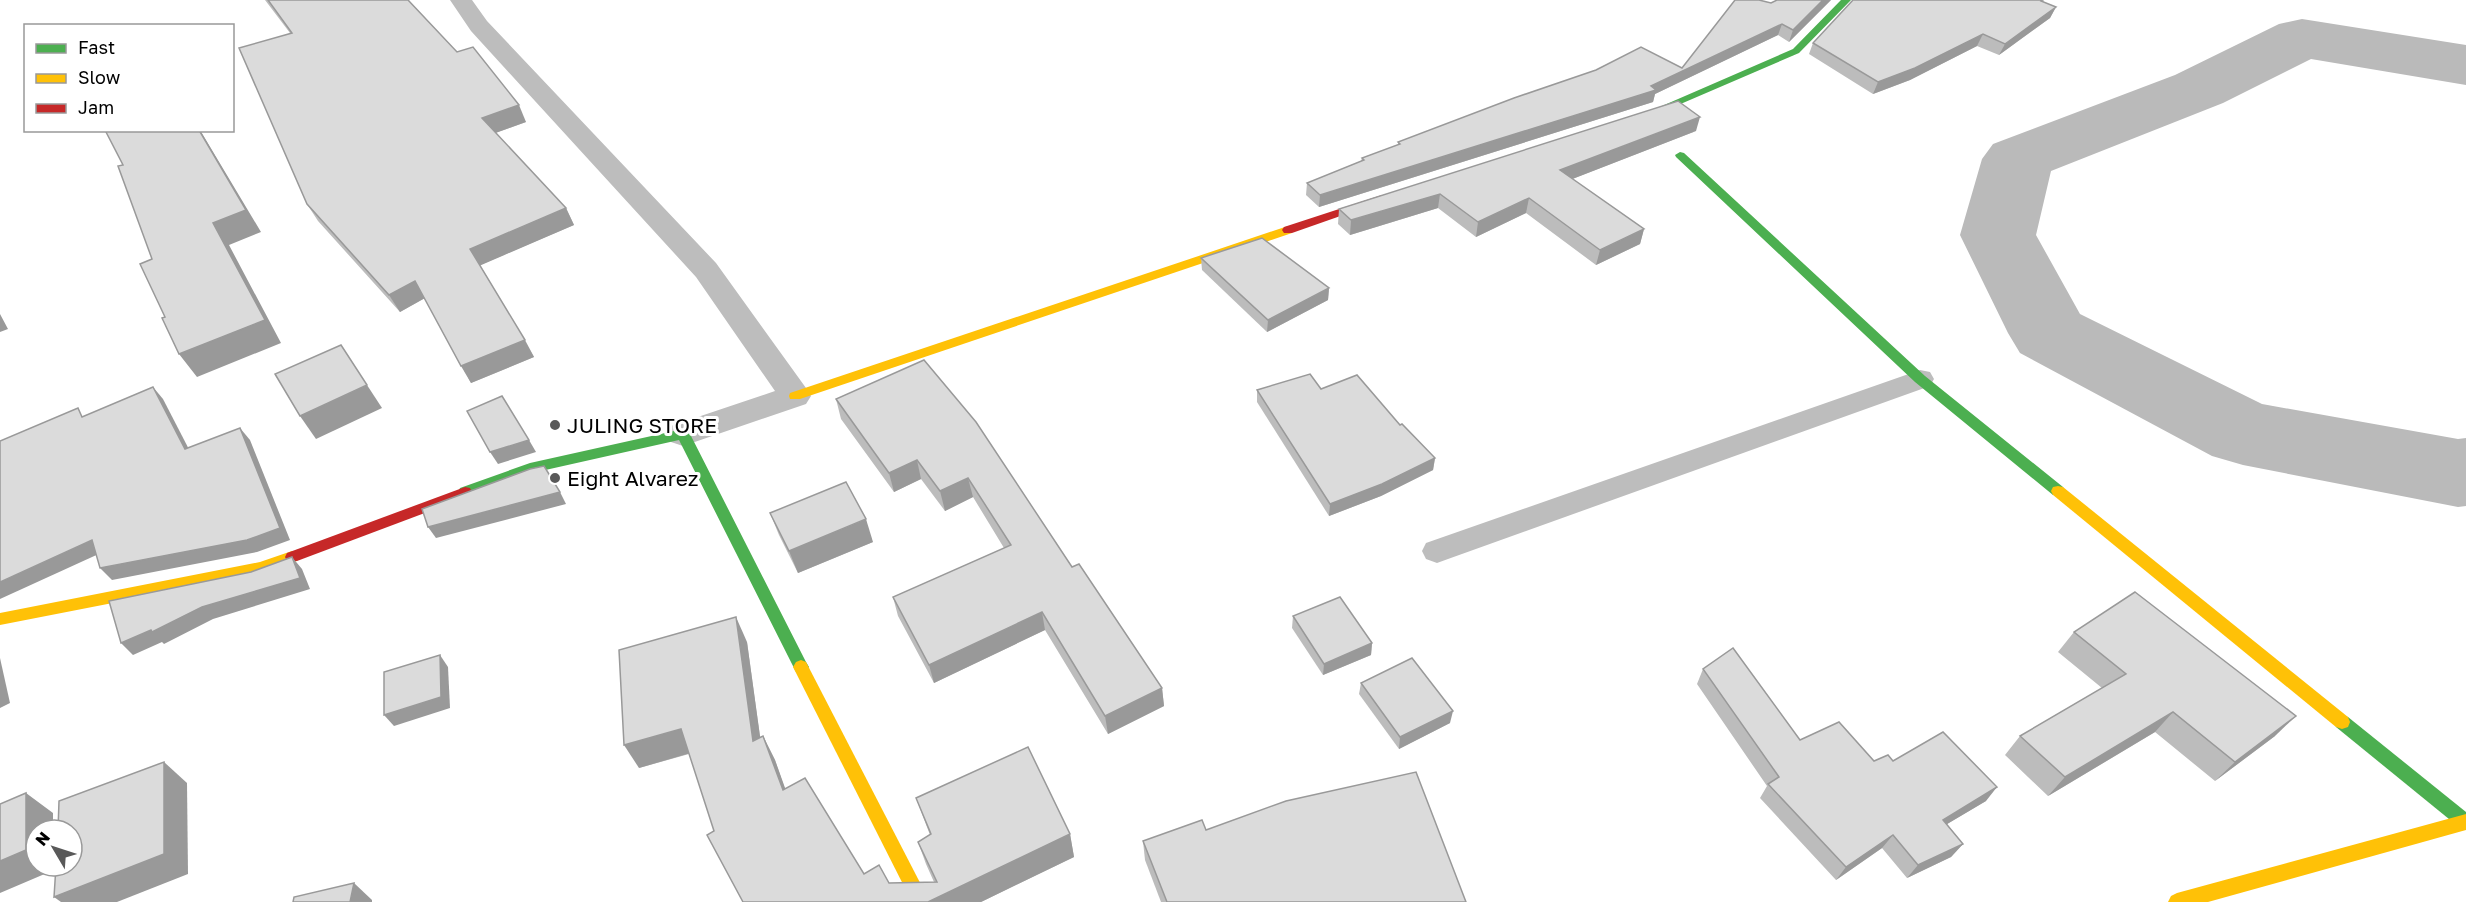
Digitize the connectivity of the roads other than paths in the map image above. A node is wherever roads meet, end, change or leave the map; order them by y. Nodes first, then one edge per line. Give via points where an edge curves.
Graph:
1 (461, 0) edge
2 (1846, 0) edge
3 (1618, 124) edge
4 (1680, 155) dead end
5 (1399, 193) edge
6 (1920, 379) junction
7 (795, 396) junction
8 (683, 434) junction
9 (1437, 551) dead end
10 (0, 619) edge
11 (2466, 822) edge
12 (921, 902) edge
13 (2177, 902) edge

1 - 7 street via 479,26 706,270
2 - 3 street via 1796,51 1651,114
4 - 6 street
5 - 7 street
6 - 9 lane
6 - 11 street
7 - 8 street
8 - 10 street via 530,468 261,568
8 - 12 street
11 - 13 street

